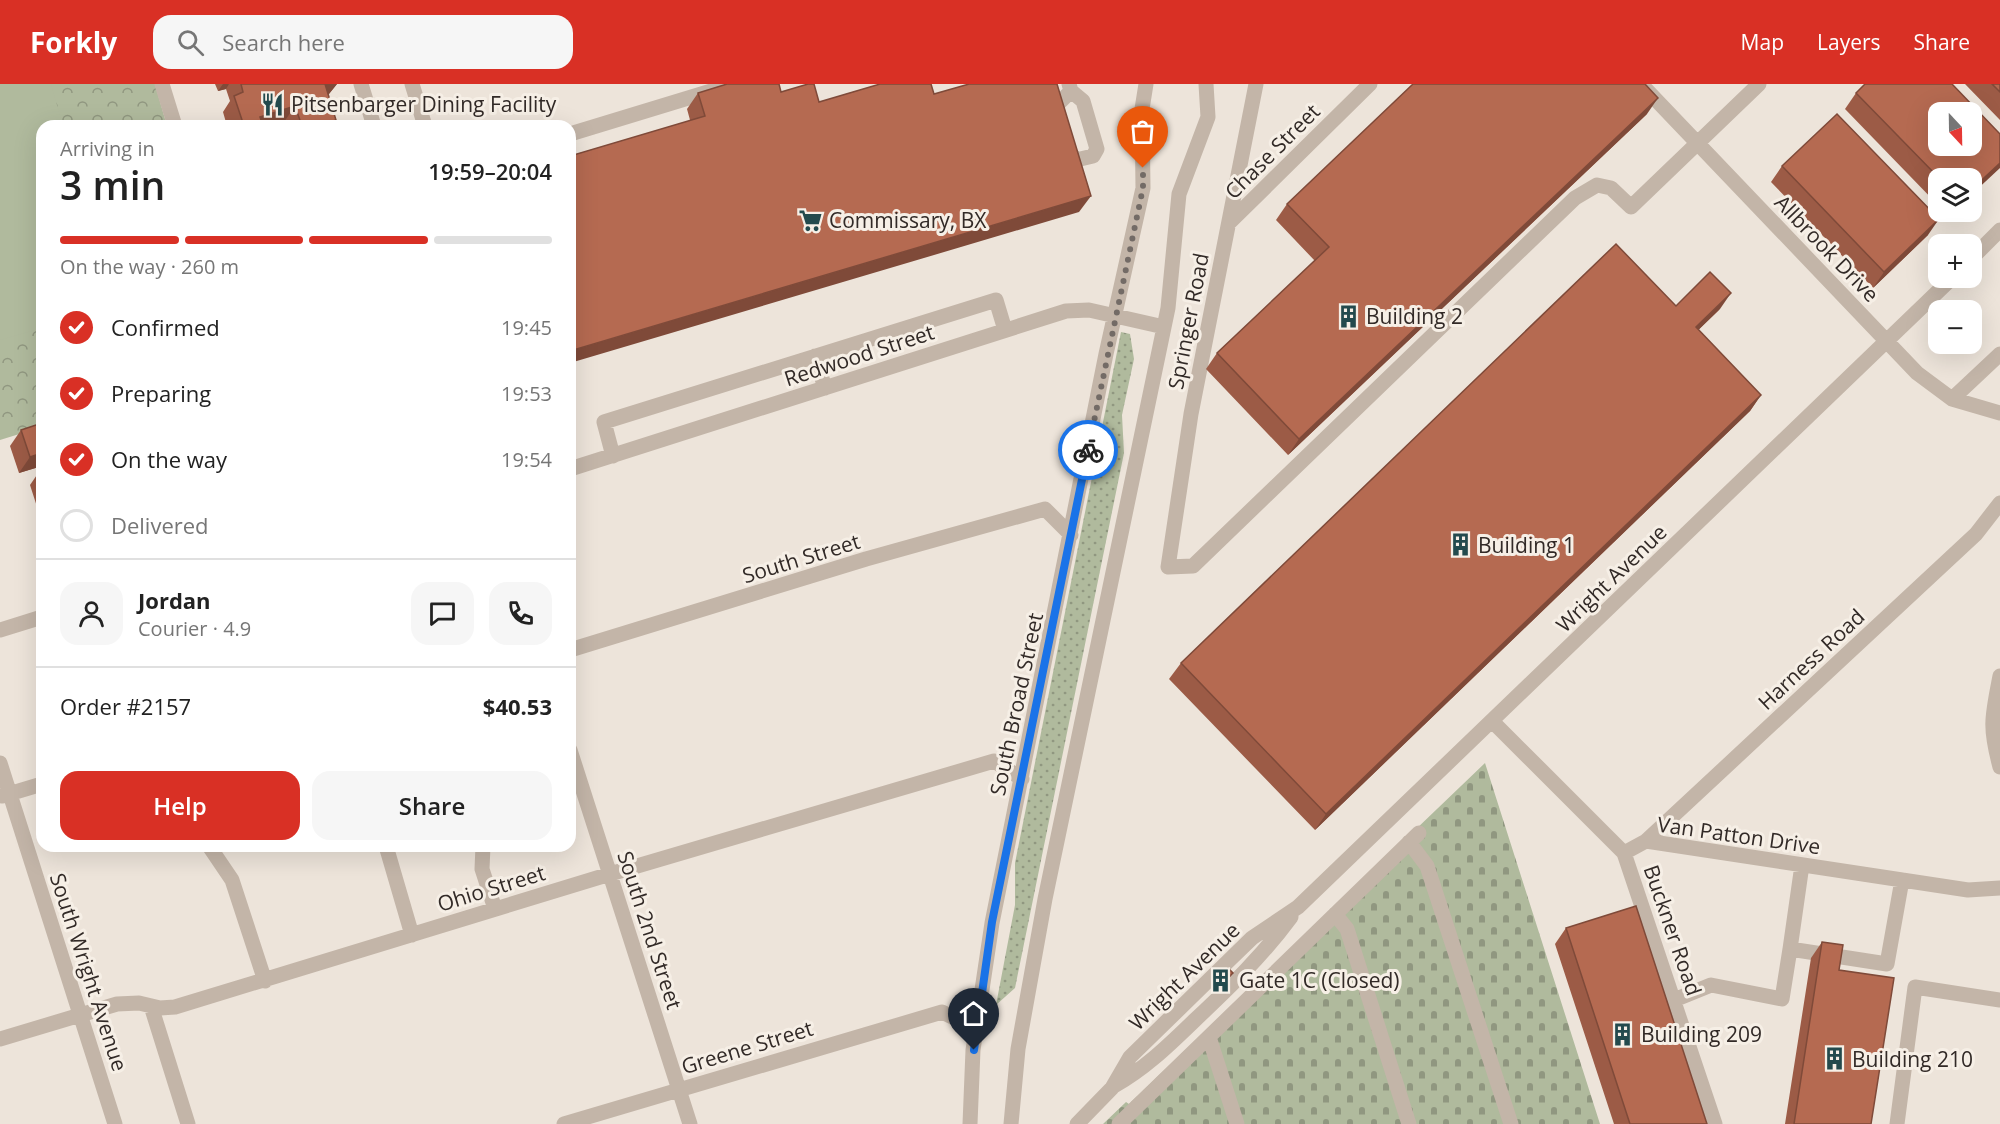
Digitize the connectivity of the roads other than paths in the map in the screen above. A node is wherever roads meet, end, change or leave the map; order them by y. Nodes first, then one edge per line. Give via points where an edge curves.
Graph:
1 (162, 84) edge
2 (361, 84) edge
3 (412, 84) edge
4 (734, 84) edge
5 (1146, 84) edge
6 (1206, 84) edge
7 (1256, 84) edge
8 (1370, 84) edge
9 (1641, 84) edge
10 (1759, 84) edge
11 (173, 120) edge
12 (372, 120) edge
13 (423, 120) edge
14 (576, 132) edge
15 (1698, 143) junction
16 (1229, 223) junction
17 (2000, 230) edge
18 (1982, 248) edge
19 (1942, 288) edge
20 (1115, 315) junction
21 (1164, 327) junction
22 (1005, 330) junction
23 (1887, 342) junction
24 (2000, 354) edge
25 (815, 356) junction
26 (825, 388) junction
27 (1952, 399) junction
28 (2000, 413) edge
29 (613, 456) junction
30 (576, 467) edge
31 (2000, 503) edge
32 (1071, 535) junction
33 (36, 619) edge
34 (0, 630) edge
35 (576, 648) edge
36 (2000, 676) edge
37 (1492, 721) junction
38 (0, 763) edge
39 (2000, 767) edge
40 (576, 769) edge
41 (1022, 779) junction
42 (36, 786) edge
43 (5, 795) edge
44 (1646, 841) junction
45 (213, 852) edge
46 (388, 852) edge
47 (483, 852) edge
48 (1624, 853) junction
49 (1802, 865) junction
50 (610, 874) junction
51 (1902, 880) junction
52 (2000, 888) edge
53 (495, 909) junction
54 (1335, 914) junction
55 (412, 935) junction
56 (1790, 949) junction
57 (265, 981) junction
58 (1674, 1000) junction
59 (2000, 1000) edge
60 (151, 1006) junction
61 (81, 1015) junction
62 (977, 1029) junction
63 (1209, 1037) junction
64 (0, 1039) edge
65 (679, 1089) junction
66 (971, 1121) edge
67 (115, 1124) edge
68 (188, 1124) edge
69 (564, 1124) edge
70 (690, 1124) edge
71 (1011, 1124) edge
72 (1077, 1124) edge
73 (1119, 1124) edge
74 (1237, 1124) edge
75 (1409, 1124) edge
76 (1511, 1124) edge
77 (1716, 1124) edge
78 (1897, 1124) edge

1 - 11 street
2 - 12 street
3 - 13 street
4 - 14 street
5 - 20 street, South Broad Street via 1142,109 1143,188
6 - 21 street via 1208,117 1179,194
7 - 16 street, Springer Road
8 - 16 street, Chase Street
9 - 15 street, Allbrook Drive
10 - 15 street
15 - 16 street, Springer Road via 1631,207 1611,188 1597,185 1575,198 1192,566 1168,567 1191,414
15 - 23 street, Allbrook Drive
17 - 18 street
19 - 23 street, Wright Avenue
20 - 21 street, Redwood Street
20 - 22 street, Redwood Street via 1065,311
20 - 32 street, South Broad Street
21 - 71 street via 1045,899 1018,1049
22 - 25 street via 996,300
22 - 26 street, Redwood Street
23 - 27 street, Allbrook Drive via 1917,373
23 - 37 street, Wright Avenue
24 - 27 street
25 - 26 street
25 - 29 street via 604,422
26 - 29 street, Redwood Street
27 - 28 street, Allbrook Drive
29 - 30 street, Redwood Street
31 - 44 street, Harness Road via 1976,534
32 - 35 street, South Street via 1045,509
32 - 41 street, South Broad Street
33 - 34 street
36 - 39 street via 1991,735
37 - 48 street
37 - 72 street, Wright Avenue via 1298,907 1267,950 1230,987 1142,1070 1112,1088
38 - 43 street, South Wright Avenue
40 - 50 street, South 2nd Street
41 - 50 street, Ohio Street via 994,761
41 - 62 street, South Broad Street via 992,922
42 - 43 street
43 - 61 street, South Wright Avenue
44 - 48 street, Van Patton Drive
44 - 49 street, Van Patton Drive
45 - 57 street via 232,880
46 - 55 street
47 - 53 street via 482,869
48 - 58 street, Buckner Road
49 - 51 street, Van Patton Drive
49 - 56 street
50 - 53 street, Ohio Street
50 - 65 street, South 2nd Street
51 - 52 street, Van Patton Drive via 1968,890
51 - 56 street via 1887,964
53 - 55 street, Ohio Street
54 - 63 street
54 - 75 street via 1347,930
54 - 76 street via 1414,838 1427,866
55 - 57 street, Ohio Street
56 - 58 street via 1782,999 1711,985
57 - 60 street, Ohio Street via 175,1007
58 - 77 street, Buckner Road
59 - 78 street via 1915,987
60 - 61 street, Ohio Street via 126,1003
60 - 68 street
61 - 64 street, Ohio Street
61 - 67 street, South Wright Avenue
62 - 65 street, Greene Street via 942,1012
62 - 66 street, South Broad Street
63 - 73 street
63 - 74 street
65 - 69 street, Greene Street
65 - 70 street, South 2nd Street

